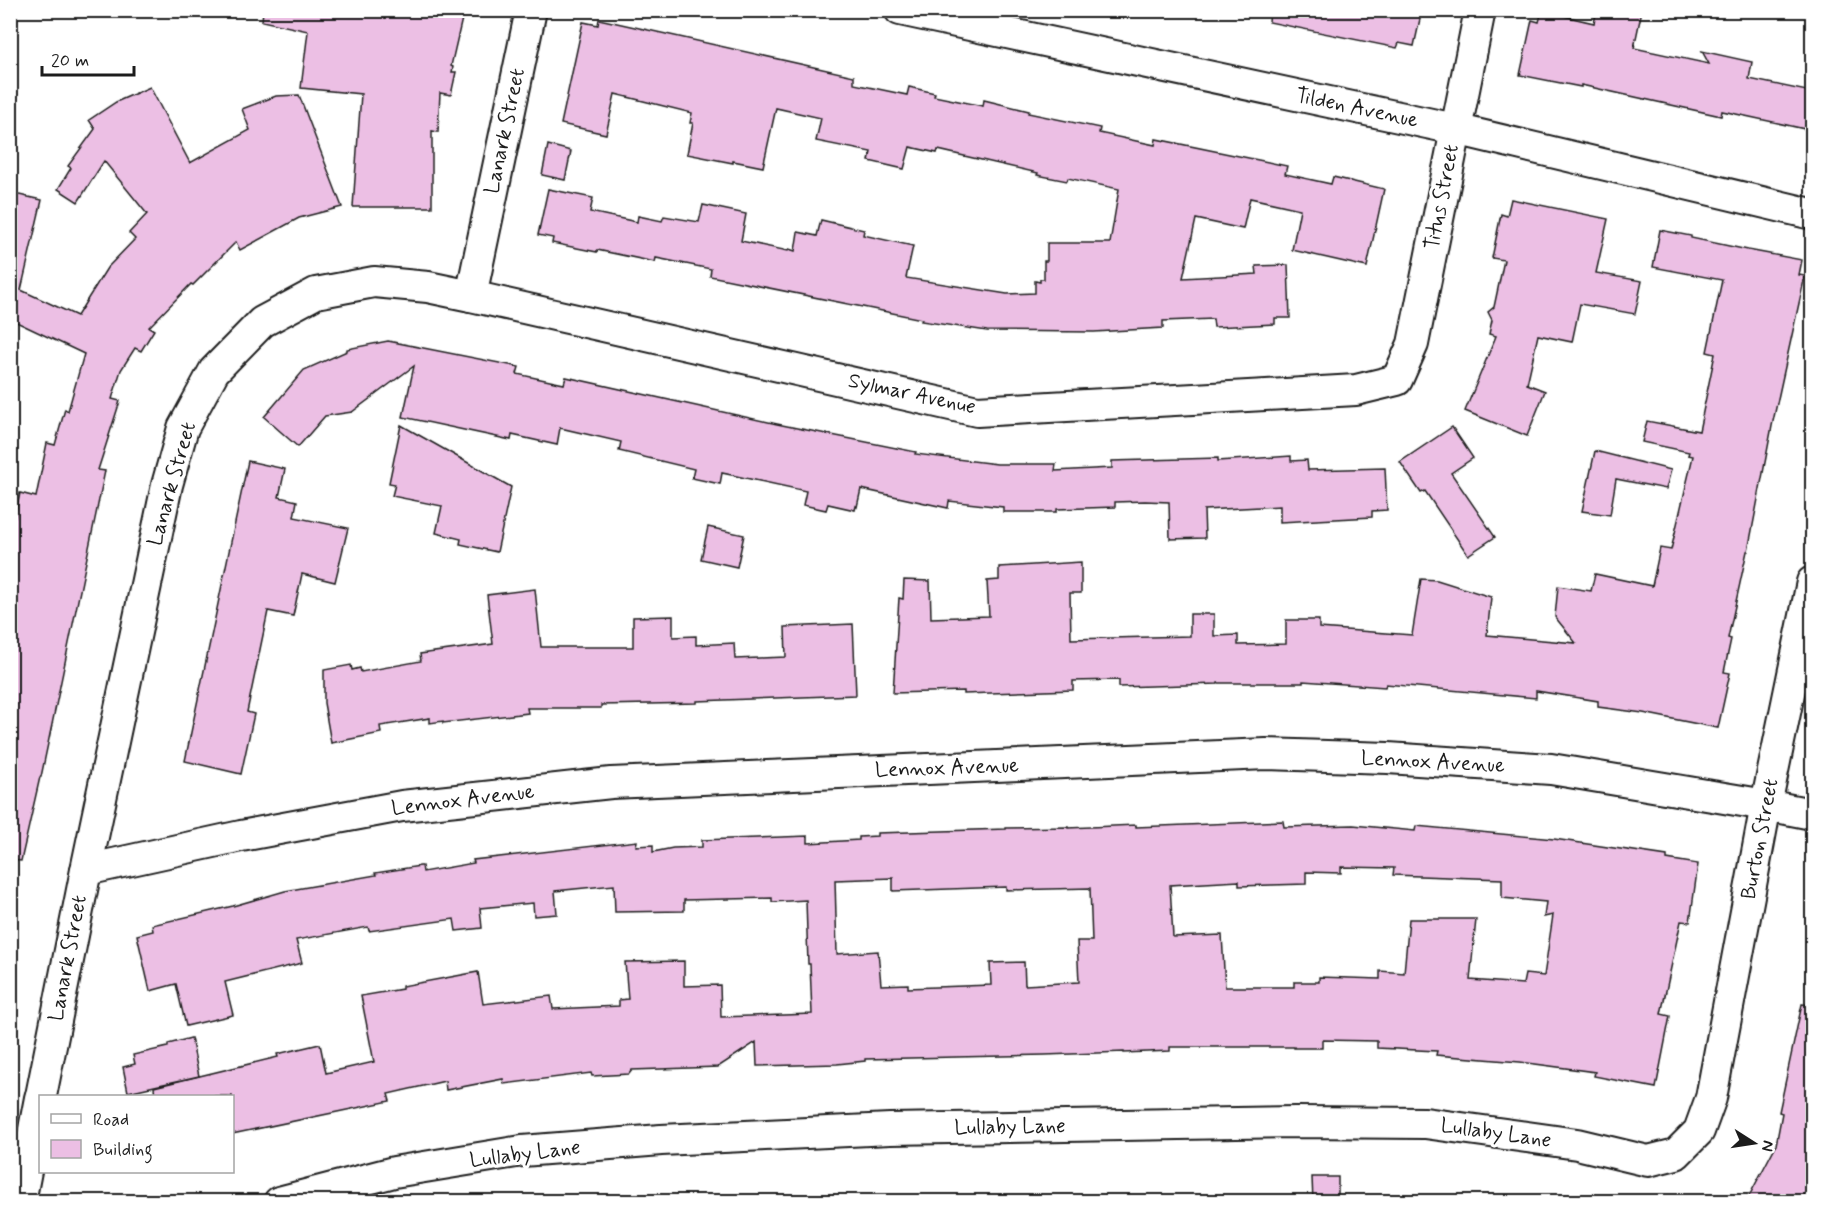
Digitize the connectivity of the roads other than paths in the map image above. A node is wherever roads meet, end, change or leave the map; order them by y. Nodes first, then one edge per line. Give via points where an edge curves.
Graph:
1 (531, 10) edge
2 (900, 10) edge
3 (1480, 10) edge
4 (1455, 129) junction
5 (1812, 214) edge
6 (471, 296) junction
7 (1397, 380) joint
8 (1812, 582) edge
9 (1766, 805) junction
10 (1812, 814) edge
11 (86, 870) junction
12 (41, 1095) edge
13 (1711, 1098) joint
14 (39, 1107) edge
15 (20, 1202) edge
16 (279, 1202) edge

1 - 6 street, Lanark Street
2 - 4 street, Tilden Avenue
3 - 4 street, Titus Street
4 - 5 street, Tilden Avenue
4 - 7 street, Titus Street via 1413,344
6 - 7 street, Sylmar Avenue via 977,411 1356,390
6 - 11 street, Lanark Street via 374,282 316,293 262,322 214,371 183,428 167,485
8 - 9 street, Burton Street
9 - 10 street, Lennox Avenue
9 - 11 street, Lennox Avenue via 1551,769 1266,754 611,783 402,806
9 - 13 street, Burton Street
11 - 12 street, Lanark Street
13 - 16 street, Lullaby Lane via 1699,1131 1676,1154 1648,1161 1577,1144 1425,1123 890,1129 522,1151 394,1172
14 - 15 street, Lanark Street

